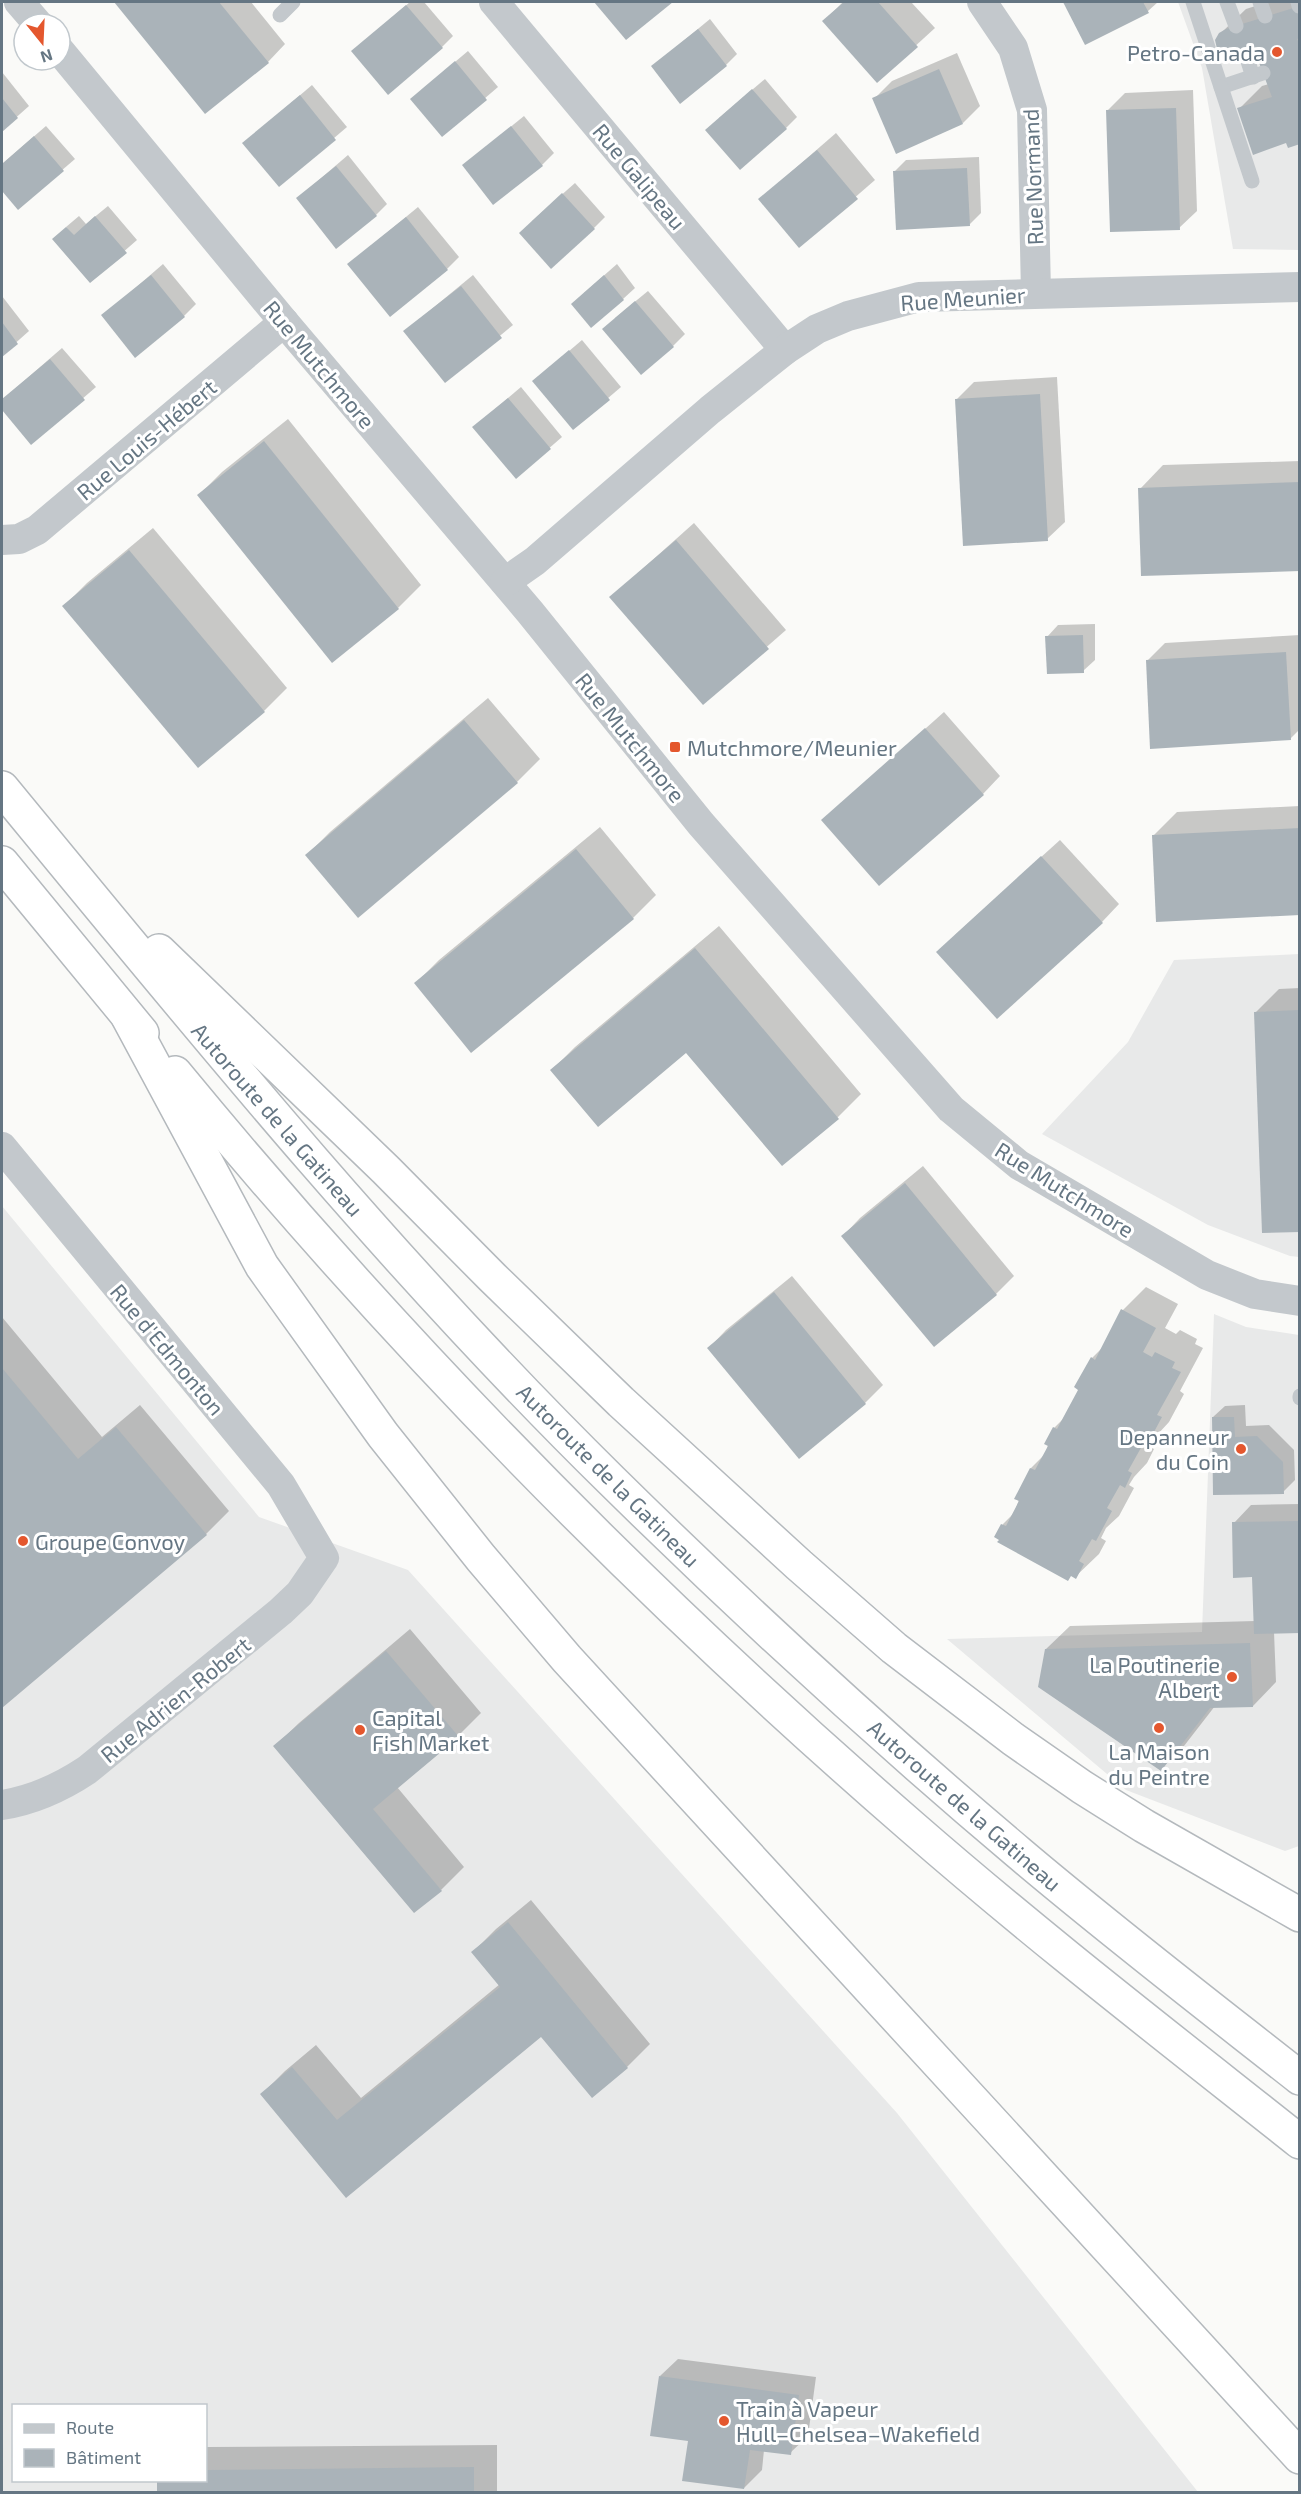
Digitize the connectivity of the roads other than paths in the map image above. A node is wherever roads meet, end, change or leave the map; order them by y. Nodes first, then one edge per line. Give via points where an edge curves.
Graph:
1 (293, 2) edge
2 (494, 2) edge
3 (982, 2) edge
4 (1193, 2) edge
5 (1227, 2) edge
6 (1260, 2) edge
7 (1298, 2) edge
8 (1299, 6) edge
9 (280, 15) dead end
10 (1265, 16) dead end
11 (1236, 26) dead end
12 (1246, 55) dead end
13 (72, 66) edge
14 (1221, 87) junction
15 (1252, 181) dead end
16 (1299, 287) edge
17 (1036, 293) junction
18 (284, 322) junction
19 (785, 351) junction
20 (2, 540) edge
21 (505, 582) junction
22 (2, 788) edge
23 (46, 841) junction
24 (2, 863) edge
25 (128, 1017) junction
26 (2, 1147) edge
27 (1299, 1300) edge
28 (324, 1558) joint
29 (2, 1804) edge
30 (1298, 1912) edge
31 (1299, 2078) edge
32 (1299, 2142) edge
33 (1299, 2457) edge

1 - 9 lane
2 - 19 street, Rue Galipeau
3 - 17 street, Rue Normand via 1013,48 1032,110
4 - 14 lane
5 - 11 lane
6 - 10 lane
7 - 8 lane
12 - 14 lane via 1258,75
13 - 18 street, Rue Mutchmore
14 - 15 lane
16 - 17 street, Rue Meunier
17 - 19 street, Rue Meunier via 919,297 886,304 817,329
18 - 20 street, Rue Louis-Hébert via 37,530 19,539
18 - 21 street, Rue Mutchmore
19 - 21 street, Rue Meunier
21 - 27 street, Rue Mutchmore via 702,824 951,1109 1019,1165 1207,1275 1255,1294
22 - 23 highway, Autoroute de la Gatineau
23 - 30 highway via 572,1356 869,1627 947,1690 1082,1787 1164,1838
23 - 31 highway, Autoroute de la Gatineau via 361,1216 608,1477 771,1634 944,1789
24 - 25 highway
25 - 32 highway via 387,1318 640,1577 949,1859
25 - 33 highway via 262,1266 353,1395 481,1558 582,1676
26 - 28 street, Rue d'Edmonton via 281,1485
28 - 29 street, Rue Adrien-Robert via 300,1593 280,1612 87,1770 37,1797

